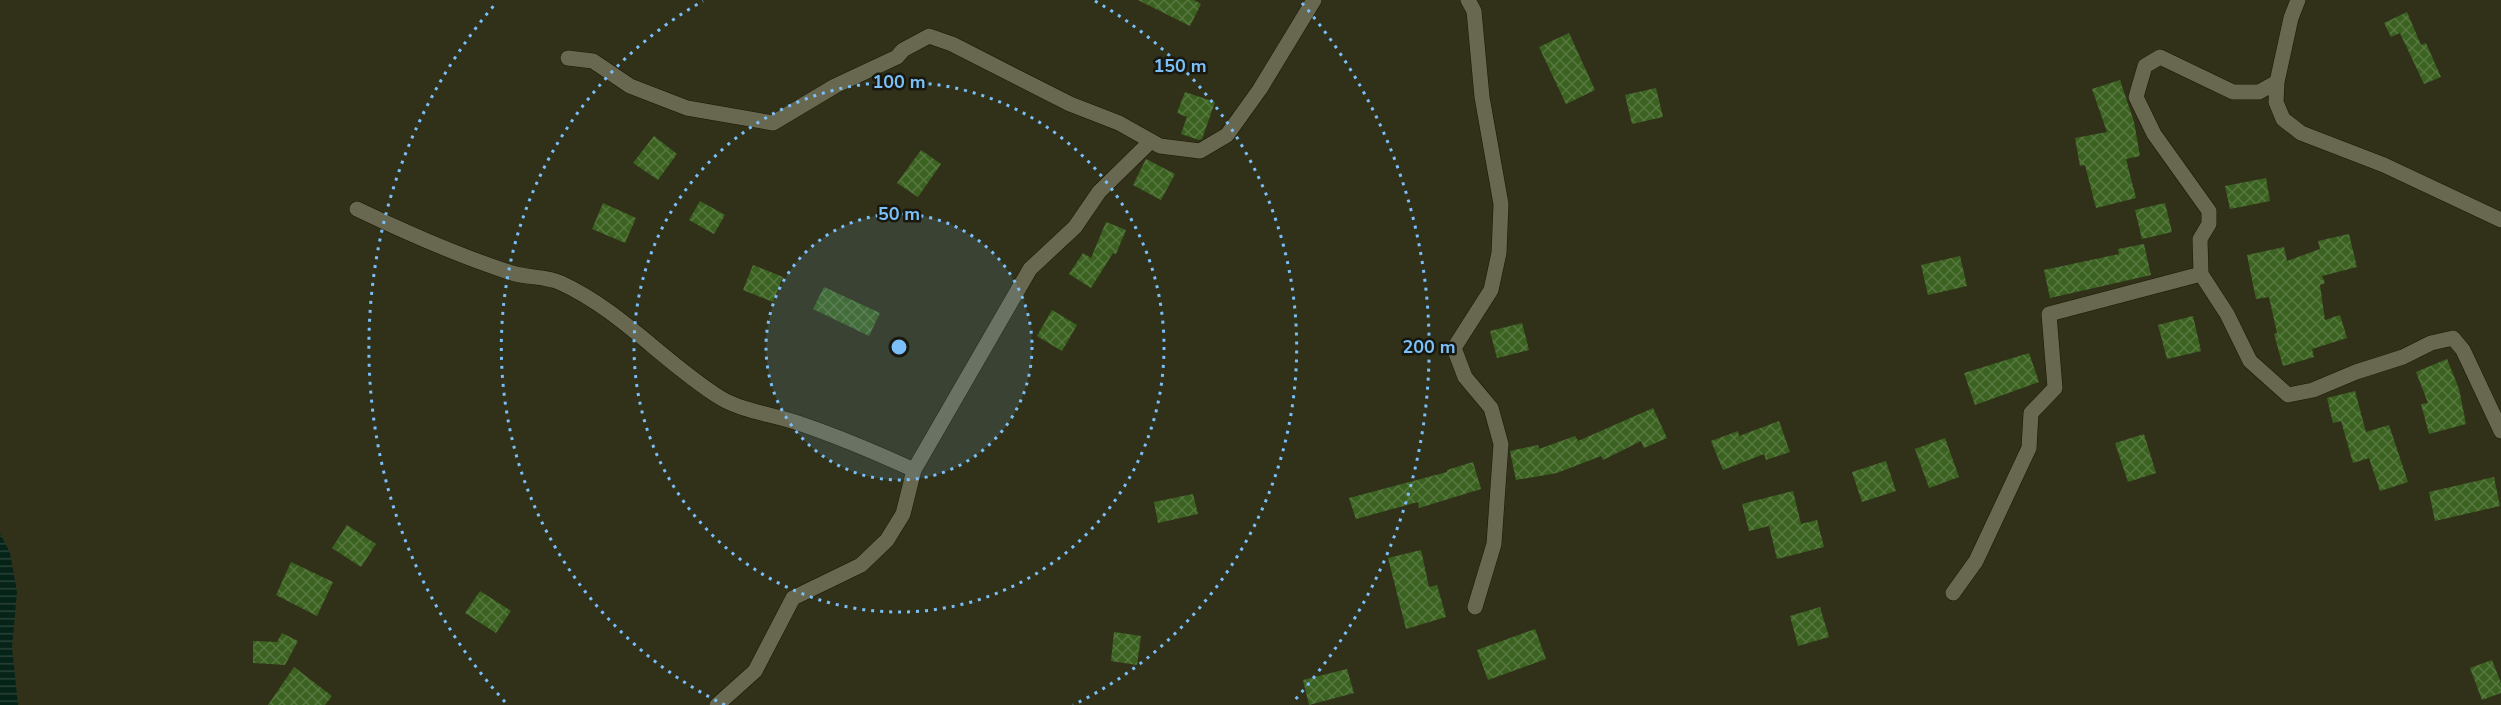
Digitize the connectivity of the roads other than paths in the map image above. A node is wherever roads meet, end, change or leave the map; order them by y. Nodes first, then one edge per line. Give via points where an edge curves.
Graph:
1 (1314, 0) edge
2 (1468, 0) edge
3 (2298, 0) edge
4 (568, 58) dead end
5 (2277, 82) junction
6 (1151, 141) junction
7 (357, 209) dead end
8 (2501, 220) edge
9 (2201, 274) junction
10 (2501, 431) edge
11 (914, 470) junction
12 (1953, 593) dead end
13 (1475, 607) dead end
14 (717, 705) edge

1 - 6 street via 1227,135 1200,151 1160,146
2 - 13 street via 1474,11 1482,97 1501,204 1491,290 1454,348 1466,378 1491,408 1502,444 1494,544
3 - 5 street
4 - 6 street via 593,61 630,86 687,108 773,123 929,36
5 - 8 street via 2276,102 2283,119 2301,133 2384,165
5 - 9 street via 2259,92 2233,92 2160,57 2145,66 2136,97 2154,134 2208,211 2208,224 2200,239
6 - 11 street via 1099,192 1075,227 1030,269
7 - 11 street via 409,234 514,274 558,281 605,307 720,398 875,451
9 - 10 street via 2227,314 2250,361 2288,395 2313,390 2453,338 2463,350
9 - 12 street via 2049,314 2055,388 2031,413 2029,448 1976,561
11 - 14 street via 903,514 887,540 861,565 793,598 756,671

